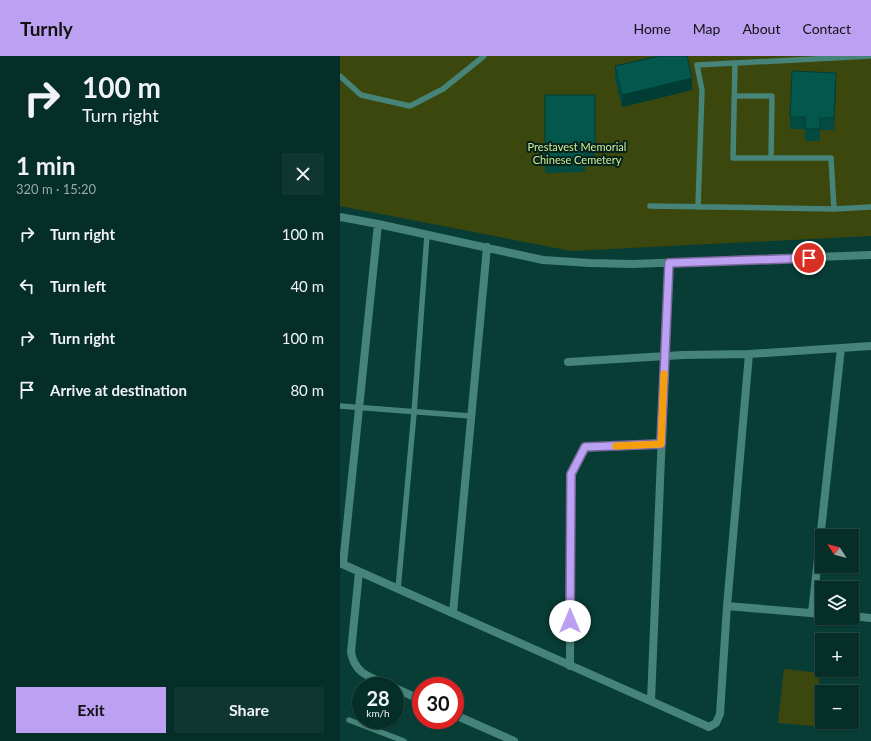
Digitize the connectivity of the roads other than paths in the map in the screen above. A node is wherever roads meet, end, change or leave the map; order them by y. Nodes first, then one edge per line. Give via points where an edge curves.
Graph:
1 (484, 56) edge
2 (871, 56) edge
3 (735, 63) junction
4 (340, 76) edge
5 (735, 96) junction
6 (771, 158) junction
7 (650, 206) dead end
8 (698, 207) junction
9 (871, 207) edge
10 (834, 209) junction
11 (340, 217) edge
12 (378, 224) junction
13 (427, 235) junction
14 (487, 247) junction
15 (871, 256) edge
16 (669, 263) junction
17 (871, 346) edge
18 (840, 348) junction
19 (749, 354) junction
20 (665, 356) junction
21 (568, 362) dead end
22 (340, 406) edge
23 (359, 406) junction
24 (414, 413) junction
25 (471, 416) junction
26 (661, 444) junction
27 (341, 564) edge
28 (360, 572) junction
29 (398, 589) junction
30 (727, 606) junction
31 (453, 613) junction
32 (812, 613) junction
33 (815, 613) edge
34 (859, 617) edge
35 (871, 618) edge
36 (570, 666) junction
37 (371, 677) edge
38 (651, 701) junction
39 (349, 720) dead end
40 (464, 720) edge
41 (499, 738) edge
42 (404, 741) edge
43 (514, 741) edge

1 - 4 lane via 443,89 410,106 361,95
2 - 3 lane
3 - 5 lane
3 - 8 lane via 697,65 702,90
5 - 6 lane via 772,96
5 - 6 lane via 733,158
6 - 10 lane via 831,158
7 - 8 lane
8 - 10 lane
9 - 10 lane
11 - 12 street
12 - 13 street
12 - 23 street
13 - 14 street
13 - 24 lane
14 - 16 street via 543,260 604,264
14 - 25 street
15 - 16 street
16 - 20 street
17 - 18 street
18 - 19 street
18 - 32 street
19 - 20 street
19 - 30 street
20 - 21 street
20 - 26 street
22 - 23 lane
23 - 24 lane
23 - 27 street
24 - 25 lane
24 - 29 lane
25 - 31 street
26 - 36 street via 585,447 571,474
26 - 38 street
27 - 28 street
28 - 29 street
28 - 37 street via 351,652 353,663 362,673
29 - 31 street
30 - 32 street
30 - 38 street via 720,714 716,723 709,727
31 - 36 street
32 - 33 street
34 - 35 street
36 - 38 street
39 - 42 lane
40 - 41 street
41 - 43 street

